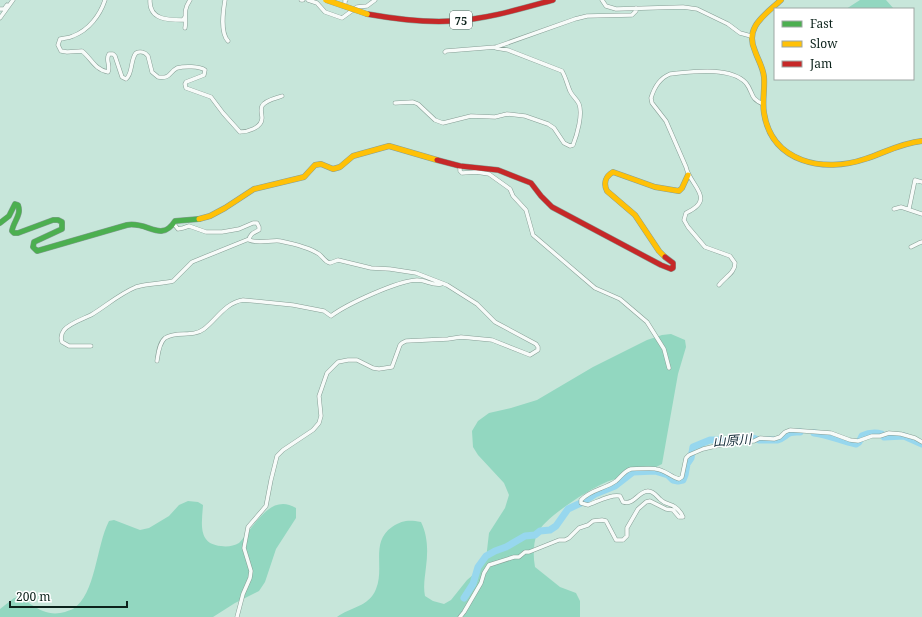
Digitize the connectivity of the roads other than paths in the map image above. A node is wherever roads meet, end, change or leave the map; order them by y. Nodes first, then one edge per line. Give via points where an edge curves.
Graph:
1 (105, 0) edge
2 (150, 0) edge
3 (190, 0) edge
4 (225, 0) edge
5 (308, 0) edge
6 (326, 0) edge
7 (375, 0) edge
8 (553, 0) edge
9 (602, 0) edge
10 (781, 0) edge
11 (12, 1) edge
12 (370, 1) edge
13 (636, 8) junction
14 (0, 9) edge
15 (185, 17) junction
16 (0, 18) edge
17 (185, 28) dead end
18 (751, 36) junction
19 (228, 41) dead end
20 (496, 47) junction
21 (445, 52) dead end
22 (282, 96) dead end
23 (395, 103) dead end
24 (763, 104) junction
25 (922, 141) edge
26 (460, 166) junction
27 (688, 175) junction
28 (922, 182) edge
29 (894, 209) dead end
30 (908, 209) junction
31 (922, 214) edge
32 (0, 224) edge
33 (174, 224) junction
34 (249, 239) junction
35 (922, 242) edge
36 (911, 247) dead end
37 (442, 283) junction
38 (719, 285) dead end
39 (91, 346) dead end
40 (157, 361) dead end
41 (669, 368) dead end
42 (922, 442) edge
43 (238, 617) edge
44 (460, 617) edge

1 - 22 street via 90,25 73,36 60,39 58,45 61,50 82,51 96,67 105,72 110,70 108,56 113,54 122,77 126,79 136,52 148,56 152,72 158,77 167,77 177,68 204,68 204,75 186,82 186,88 211,97 240,132 247,132 258,126 262,118 262,105
2 - 15 street via 150,5 158,18 183,20
3 - 15 street
4 - 19 street via 223,30
5 - 12 street via 317,3 325,12 342,18 357,7 367,6
6 - 8 street, 75, bridge via 367,14 410,21 482,18
7 - 12 street
9 - 13 street via 611,8
10 - 18 street via 754,26
11 - 14 street via 4,9
11 - 16 street
13 - 18 street via 697,9 728,24 740,33
13 - 20 street via 632,15 587,16 574,19
15 - 17 street
18 - 24 street via 752,46 763,72
20 - 21 street
20 - 23 street via 562,71 581,111 573,145 564,143 554,128 548,124 525,116 471,116 443,123 435,120 418,104
24 - 25 street via 766,122 778,144 791,156 806,163 834,166 850,164 893,146
24 - 27 street via 755,100 746,84 721,71 663,76 652,92 652,103 666,121
26 - 27 street via 498,170 530,184 552,207 671,269 673,263 659,251 635,215 605,190 604,185 608,175 613,172 651,186 679,192
26 - 33 street via 388,146 353,156 340,167 333,169 321,164 315,165 304,177 254,190 210,216 175,221
26 - 41 street via 462,173 489,174 510,189 526,210 533,235 595,288 620,299 647,322 664,349
27 - 38 street via 701,194 694,209 686,213 684,220 688,228 705,247 730,256 735,263 731,274
28 - 30 street via 915,180
29 - 30 street
30 - 31 street
32 - 33 street via 9,216 16,204 21,210 12,227 14,233 53,220 62,222 60,231 34,242 33,248 37,251 121,226 139,224 160,233
33 - 34 street via 178,229 188,226 206,232 239,229 257,223 259,230 252,233
34 - 37 street via 254,242 269,240 301,247 318,253 330,263 338,260 371,268 404,270
34 - 39 street via 192,262 173,281 142,286 116,297 69,326 61,336 62,342 69,346
35 - 36 street
37 - 40 street via 436,285 417,280 394,285 348,305 331,316 324,311 294,305 237,301 203,330 165,338
37 - 43 street via 477,304 495,322 536,344 538,350 530,355 492,340 461,337 406,341 402,343 392,367 379,369 357,360 348,360 338,362 331,368 323,381 319,396 319,423 277,456 266,506 248,527 244,548 251,571
42 - 44 street via 901,434 872,436 858,441 831,433 790,430 774,439 760,438 733,442 689,455 679,479 668,472 656,469 632,469 616,481 589,493 581,503 588,505 616,495 627,503 649,491 675,507 683,517 650,501 638,509 623,540 616,540 606,521 593,521 579,528 565,540 489,565

